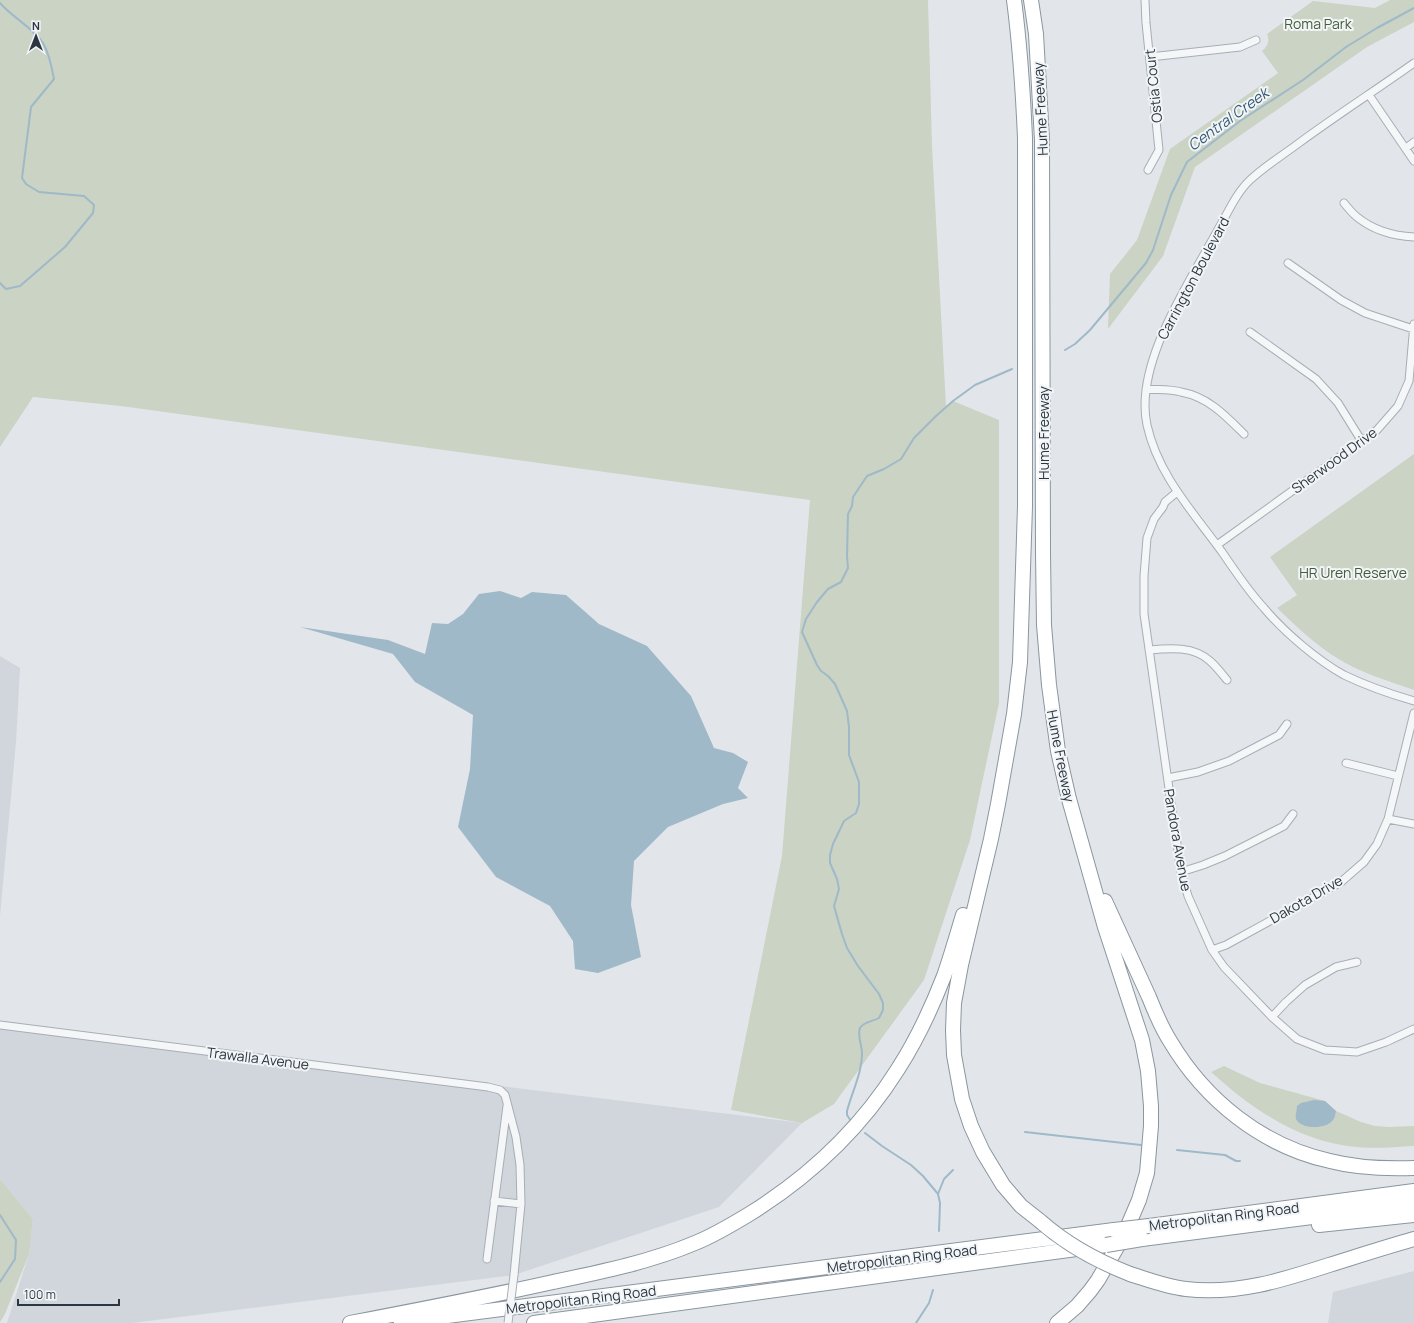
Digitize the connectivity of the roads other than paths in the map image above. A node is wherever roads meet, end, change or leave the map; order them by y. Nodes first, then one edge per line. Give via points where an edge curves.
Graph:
1 (1014, 0) edge
2 (1031, 0) edge
3 (1146, 0) edge
4 (1256, 40) dead end
5 (1150, 58) junction
6 (1414, 63) edge
7 (1369, 95) junction
8 (1414, 142) edge
9 (1406, 148) junction
10 (1414, 161) edge
11 (1148, 170) dead end
12 (1344, 203) dead end
13 (1414, 237) edge
14 (1288, 263) dead end
15 (1414, 324) edge
16 (1414, 329) edge
17 (1250, 332) dead end
18 (1146, 389) junction
19 (1244, 434) dead end
20 (1361, 440) junction
21 (1179, 495) junction
22 (1217, 545) junction
23 (1149, 650) junction
24 (1227, 680) dead end
25 (1414, 701) edge
26 (1414, 713) edge
27 (1287, 724) dead end
28 (1346, 763) dead end
29 (1398, 776) junction
30 (1168, 778) junction
31 (998, 804) junction
32 (1293, 814) dead end
33 (1388, 819) junction
34 (1414, 824) edge
35 (1087, 862) junction
36 (1181, 872) junction
37 (1212, 950) junction
38 (1357, 962) dead end
39 (1272, 1017) junction
40 (0, 1025) edge
41 (1414, 1029) edge
42 (508, 1102) junction
43 (1414, 1168) edge
44 (1414, 1191) edge
45 (494, 1201) junction
46 (521, 1204) junction
47 (1414, 1204) edge
48 (1414, 1216) edge
49 (1248, 1226) junction
50 (1414, 1239) edge
51 (487, 1259) dead end
52 (350, 1323) edge
53 (391, 1323) edge
54 (508, 1323) edge
55 (534, 1323) edge
56 (1057, 1323) edge

1 - 31 highway, Hume Freeway via 1022,72 1025,138 1024,521 1020,662 1014,714
2 - 35 highway, Hume Freeway via 1036,34 1042,140 1043,553 1046,652 1051,706 1063,774
3 - 5 street, Ostia Court
4 - 5 street via 1240,47
5 - 11 street, Ostia Court via 1159,150
6 - 7 street, Carrington Boulevard
7 - 9 street
7 - 18 street, Carrington Boulevard via 1337,115 1248,181 1181,296 1160,340
8 - 9 street
9 - 10 street
12 - 13 street via 1357,218 1374,228 1391,234
14 - 16 street via 1347,304 1365,313
15 - 16 street, Sherwood Drive
16 - 20 street, Sherwood Drive via 1409,381 1398,406 1377,430
17 - 20 street via 1316,379 1338,403
18 - 19 street via 1180,392 1203,398 1222,412
18 - 21 street, Carrington Boulevard via 1146,414 1152,439 1162,467
20 - 22 street, Sherwood Drive
21 - 22 street, Carrington Boulevard
21 - 23 street, Pandora Avenue via 1163,507 1154,519 1147,538 1144,614
22 - 25 street, Carrington Boulevard via 1262,607 1305,648 1342,674 1384,692
23 - 24 street via 1176,648 1203,656 1211,661
23 - 30 street, Pandora Avenue
26 - 29 street, Dakota Drive
27 - 30 street via 1279,736 1229,761 1198,772
28 - 29 street
29 - 33 street, Dakota Drive
30 - 36 street, Pandora Avenue
31 - 50 highway, bridge via 958,978 953,1016 954,1055 962,1099 971,1126 1003,1185 1020,1206 1052,1232 1101,1262 1130,1274 1188,1289 1225,1290 1263,1285
31 - 52 highway via 944,976 917,1034 898,1068 860,1120 801,1178 733,1224 697,1243 650,1260 534,1287
32 - 36 street via 1284,826 1225,856
33 - 34 street
33 - 37 street, Dakota Drive via 1377,844 1364,862 1341,882 1226,945
35 - 43 highway via 1169,1039 1189,1070 1219,1102 1264,1136 1306,1155 1352,1165
35 - 56 highway via 1142,1040 1148,1071 1151,1133 1144,1185 1124,1235 1090,1291
36 - 37 street, Pandora Avenue via 1188,896
37 - 39 street, Pandora Avenue via 1224,967
38 - 39 street via 1336,967 1305,985
39 - 41 street, Pandora Avenue via 1298,1039 1324,1050 1357,1052
40 - 42 street, Trawalla Avenue via 488,1087 500,1090
42 - 45 street
42 - 46 street via 520,1165
44 - 53 highway, Metropolitan Ring Road, bridge
45 - 46 street
45 - 51 street
46 - 54 street, bridge
47 - 49 highway, Metropolitan Ring Road
48 - 49 highway via 1320,1226
49 - 55 highway, Metropolitan Ring Road, bridge

